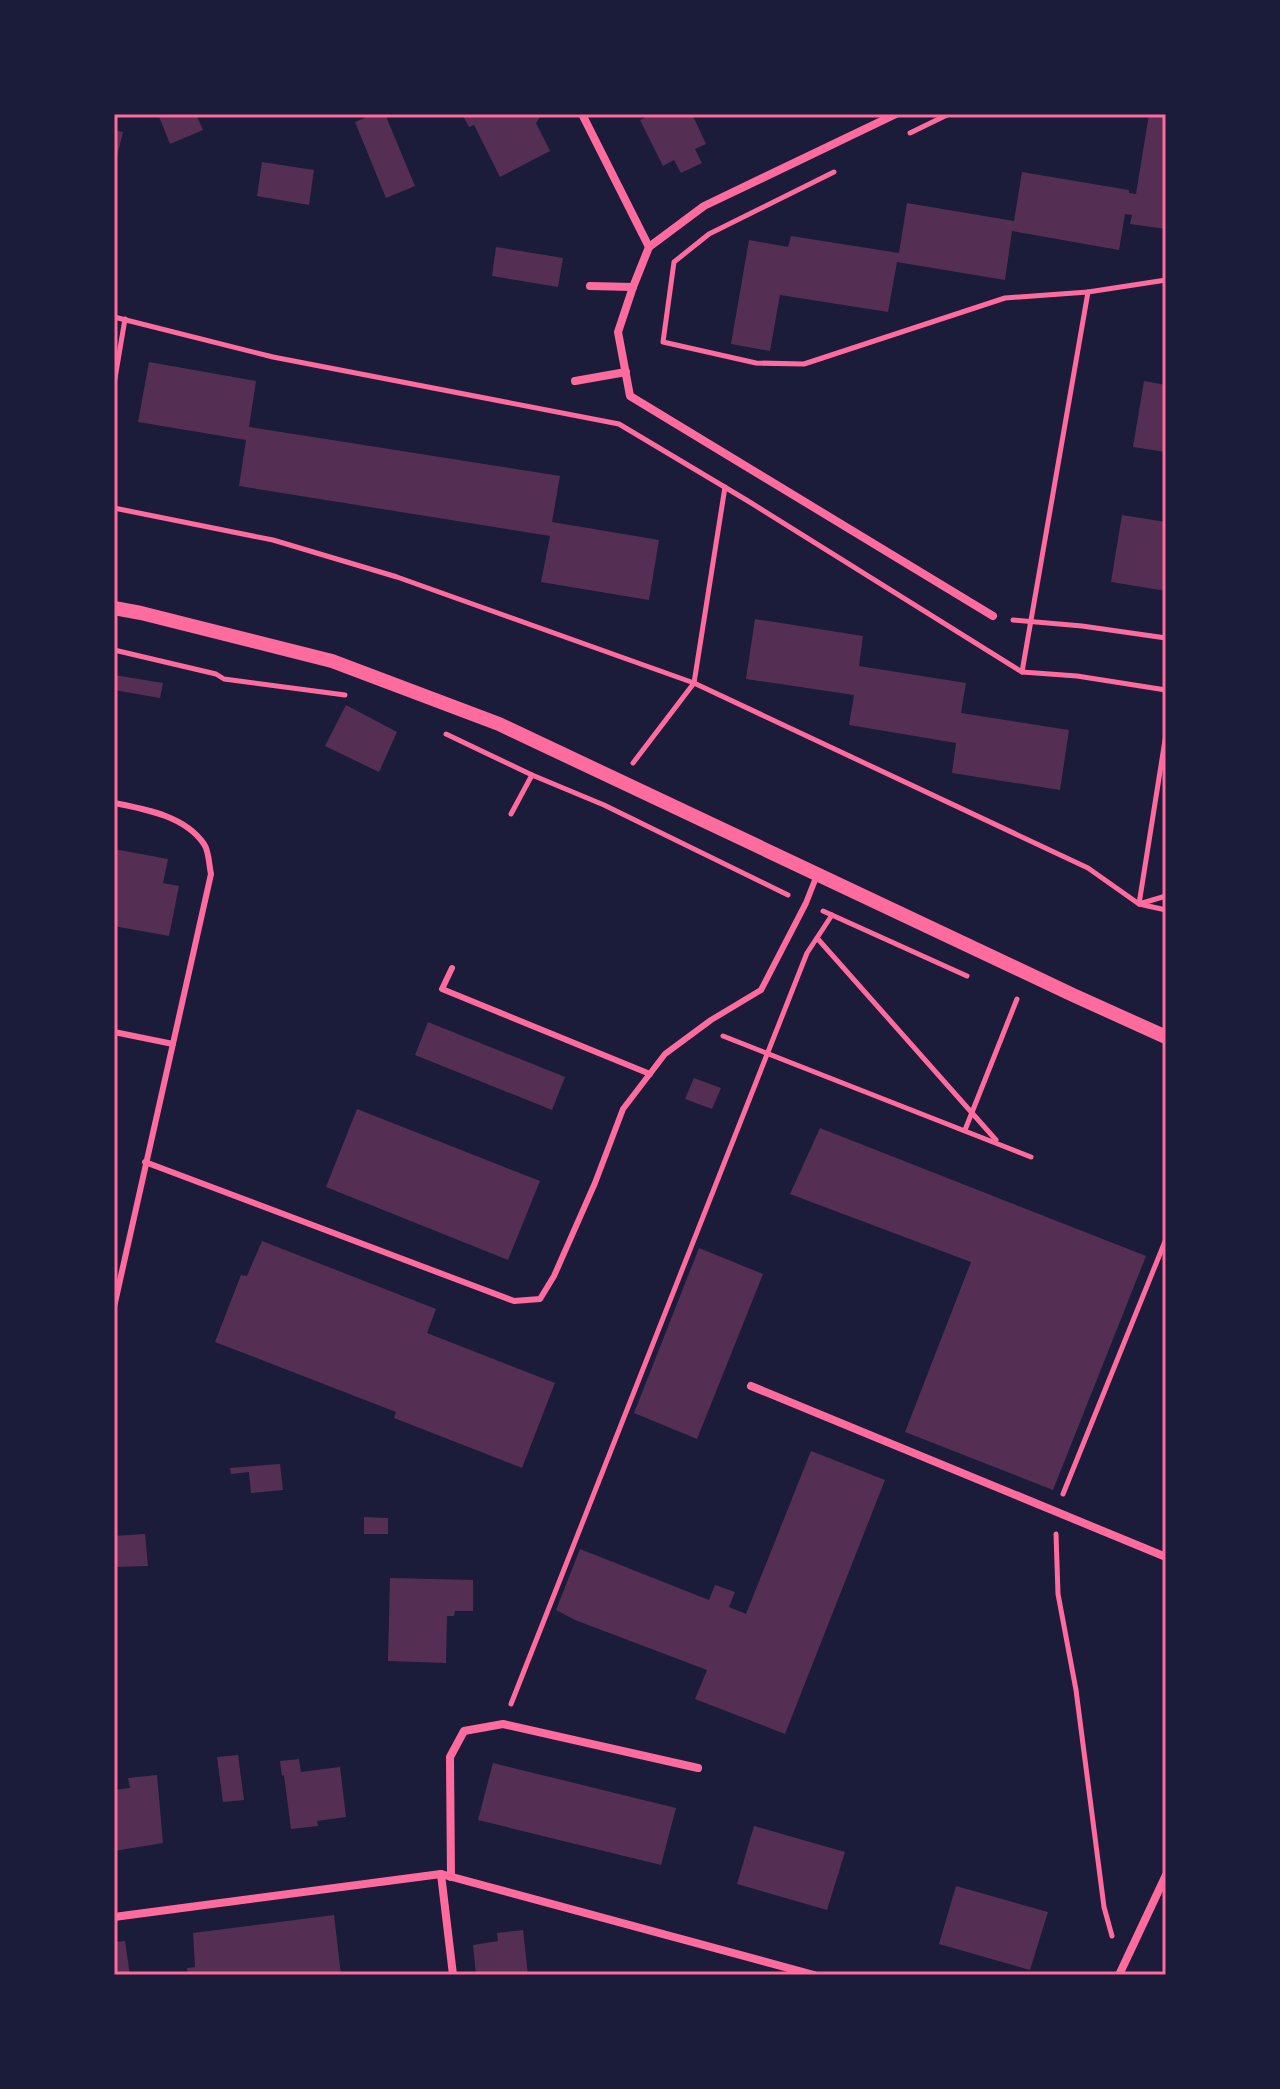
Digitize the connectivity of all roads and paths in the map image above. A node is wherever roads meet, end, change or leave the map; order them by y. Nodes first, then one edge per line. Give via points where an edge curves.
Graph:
1 (582, 114) edge
2 (896, 114) edge
3 (949, 114) edge
4 (907, 135) dead end
5 (836, 171) dead end
6 (649, 247) junction
7 (590, 286) dead end
8 (633, 287) junction
9 (1088, 292) dead end
10 (125, 319) dead end
11 (626, 372) junction
12 (575, 381) dead end
13 (114, 384) edge
14 (725, 487) dead end
15 (114, 508) edge
16 (114, 608) edge
17 (993, 616) joint
18 (1166, 638) edge
19 (114, 650) edge
20 (1022, 672) dead end
21 (694, 683) junction
22 (1166, 690) edge
23 (347, 695) dead end
24 (444, 733) dead end
25 (1166, 734) edge
26 (532, 775) junction
27 (620, 781) junction
28 (114, 803) edge
29 (604, 805) junction
30 (511, 814) dead end
31 (818, 874) junction
32 (1166, 896) edge
33 (806, 903) junction
34 (1139, 904) junction
35 (1166, 910) edge
36 (832, 915) junction
37 (817, 938) junction
38 (452, 968) dead end
39 (974, 980) dead end
40 (1031, 1005) dead end
41 (701, 1027) junction
42 (114, 1032) edge
43 (1166, 1037) edge
44 (173, 1044) junction
45 (767, 1053) junction
46 (650, 1074) junction
47 (971, 1113) junction
48 (965, 1130) junction
49 (999, 1144) junction
50 (1031, 1157) dead end
51 (145, 1162) junction
52 (1166, 1239) edge
53 (114, 1307) edge
54 (751, 1386) dead end
55 (1055, 1512) junction
56 (1166, 1557) edge
57 (503, 1724) junction
58 (698, 1768) dead end
59 (441, 1874) junction
60 (1166, 1875) edge
61 (451, 1877) junction
62 (114, 1917) edge
63 (1120, 1973) edge
64 (453, 1975) edge
65 (814, 1975) edge

1 - 6 street
2 - 6 street via 704,206
3 - 4 path
5 - 9 path via 709,234 674,262 663,342 756,363 804,364 1005,298
6 - 8 street
7 - 8 street
8 - 11 street via 618,332
10 - 13 path
11 - 12 street
11 - 17 street via 630,396
14 - 21 path
15 - 21 path via 273,540 383,573
16 - 27 street via 332,661 499,724
17 - 18 path
19 - 23 path via 224,679
20 - 22 path
21 - 27 path
21 - 34 path via 1088,868
24 - 26 path
25 - 34 path
26 - 29 path
26 - 30 path
27 - 29 path
27 - 31 street
28 - 44 lane via 182,823 206,845 211,874
29 - 33 path
31 - 33 lane
31 - 43 street
32 - 34 path
33 - 36 path
33 - 41 lane via 761,990
34 - 35 path
36 - 37 path
36 - 39 path
37 - 45 path
37 - 47 path
38 - 46 lane via 442,989
40 - 47 path via 1017,999
41 - 45 path
41 - 46 lane via 665,1054
42 - 44 lane
44 - 51 lane
45 - 48 path
45 - 57 path
46 - 51 lane via 623,1109 540,1299 514,1301
47 - 48 path
47 - 49 path
48 - 49 path
49 - 50 path
51 - 53 lane
52 - 55 path
54 - 55 street
55 - 56 street
55 - 63 path via 1058,1594 1104,1907
57 - 58 street
57 - 61 street via 464,1731 450,1757
59 - 61 street
59 - 62 street
59 - 64 street
60 - 63 street
61 - 65 street

